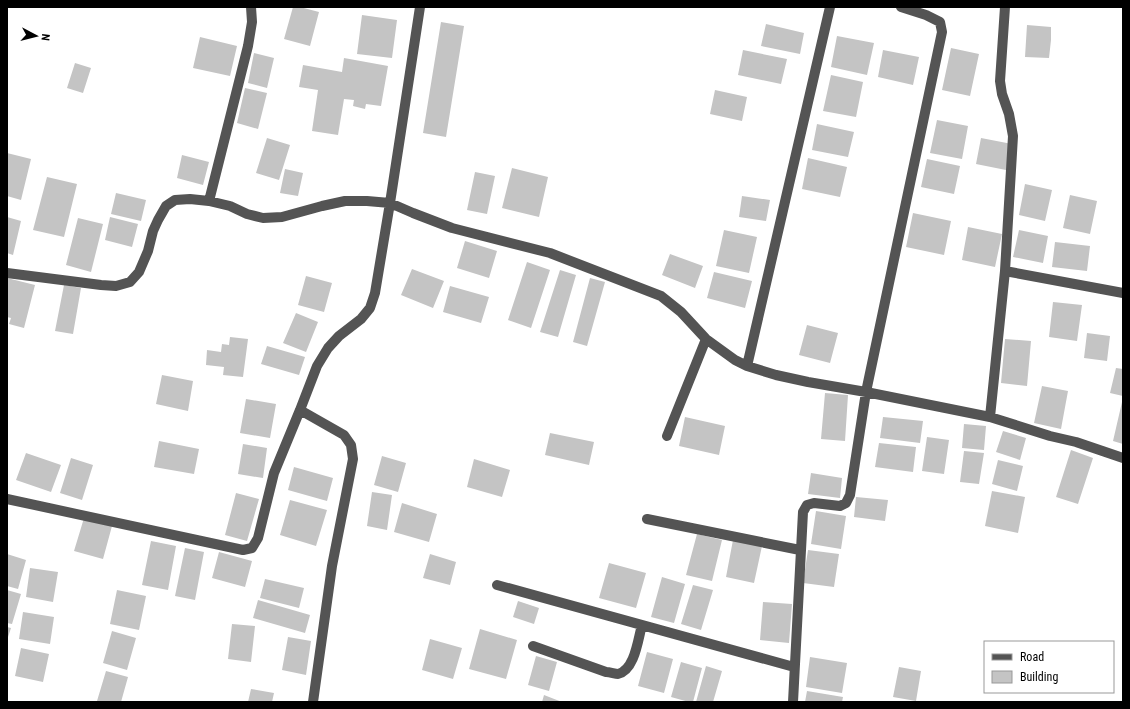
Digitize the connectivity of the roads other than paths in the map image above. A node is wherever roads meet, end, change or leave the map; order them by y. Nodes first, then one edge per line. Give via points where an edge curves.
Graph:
1 (251, 7) edge
2 (420, 7) edge
3 (830, 7) edge
4 (901, 7) edge
5 (1005, 7) edge
6 (209, 201) junction
7 (390, 203) junction
8 (1005, 271) junction
9 (7, 273) edge
10 (1123, 293) edge
11 (706, 339) junction
12 (747, 366) junction
13 (866, 392) junction
14 (300, 410) junction
15 (990, 417) junction
16 (666, 436) dead end
17 (1123, 458) edge
18 (7, 499) edge
19 (646, 519) dead end
20 (800, 550) junction
21 (498, 585) dead end
22 (642, 625) junction
23 (533, 646) dead end
24 (794, 667) junction
25 (313, 702) edge
26 (793, 702) edge

1 - 6 street via 252,22 248,46
2 - 7 street
3 - 12 street
4 - 13 street via 940,22 942,32
5 - 8 street via 1000,81 1010,114 1013,136
6 - 7 street via 263,218 282,217 345,201
6 - 9 street via 175,200 166,206 152,231 148,251 139,272 130,282 116,286 101,285
7 - 11 street via 452,228 550,253 661,296 681,312
7 - 14 street via 375,293 370,308 328,348 317,366
8 - 10 street
8 - 15 street
11 - 12 street
11 - 16 street
12 - 13 street via 776,376
13 - 15 street
13 - 20 street via 850,495 846,503 840,506 814,503 807,505 803,512
14 - 18 street via 274,473 258,538 252,548 243,550
14 - 25 street via 344,435 351,445 353,459 332,566
15 - 17 street
19 - 20 street
20 - 24 street
21 - 22 street
22 - 23 street via 628,668 618,674
22 - 24 street
24 - 26 street

